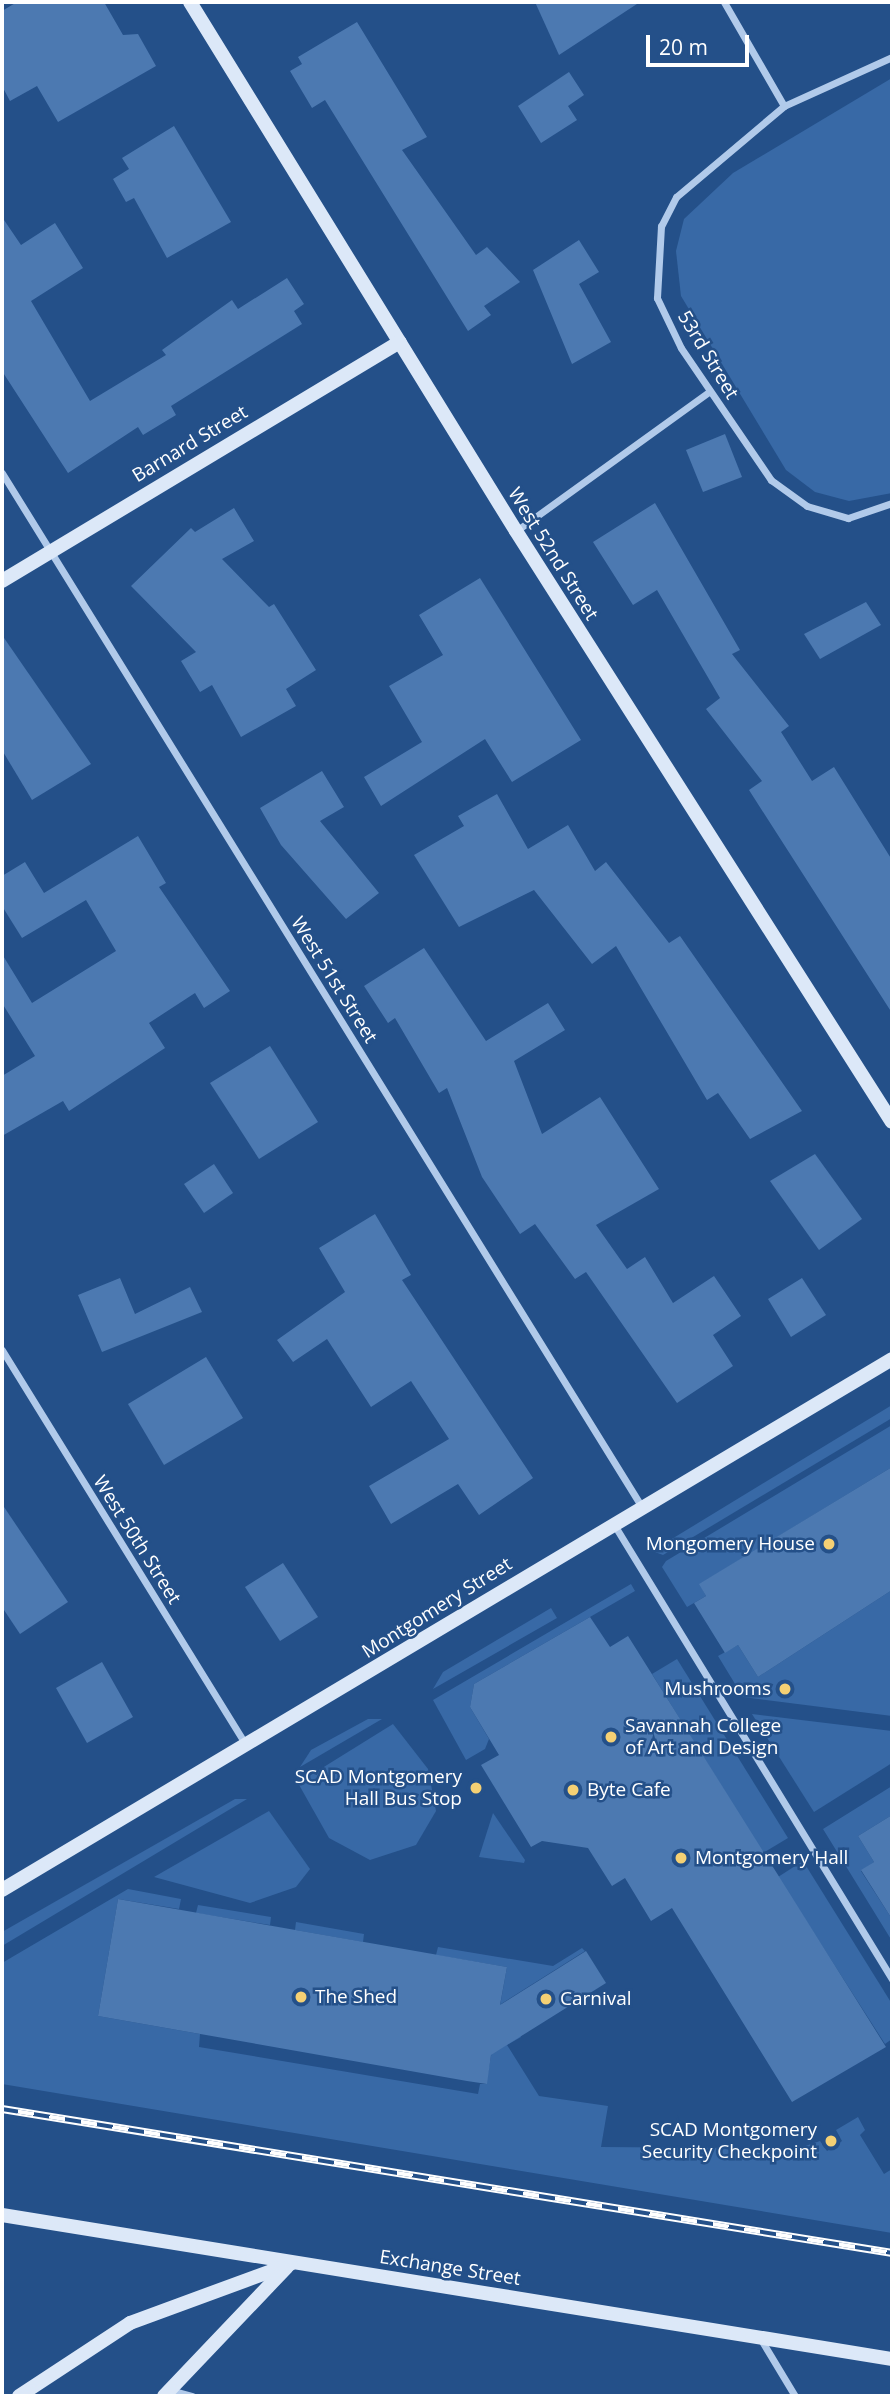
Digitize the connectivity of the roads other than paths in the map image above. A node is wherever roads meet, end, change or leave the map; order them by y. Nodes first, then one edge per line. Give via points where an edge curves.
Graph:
1 (190, 2) edge
2 (724, 2) edge
3 (892, 57) edge
4 (784, 106) junction
5 (400, 342) junction
6 (709, 392) junction
7 (2, 473) edge
8 (892, 503) edge
9 (516, 531) junction
10 (50, 552) junction
11 (2, 581) edge
12 (892, 1122) edge
13 (2, 1350) edge
14 (892, 1359) edge
15 (640, 1504) junction
16 (612, 1521) junction
17 (247, 1746) junction
18 (2, 1890) edge
19 (892, 1979) edge
20 (2, 2215) edge
21 (291, 2264) junction
22 (757, 2335) junction
23 (892, 2359) edge
24 (169, 2394) edge
25 (19, 2396) edge
26 (192, 2396) edge
27 (795, 2396) edge

1 - 5 main road, West 52nd Street
2 - 4 street
3 - 4 street, 53rd Street
4 - 6 street, 53rd Street via 676,197 661,226 657,298
5 - 9 main road, West 52nd Street
5 - 10 main road, Barnard Street
6 - 8 street, 53rd Street via 771,480 807,506 848,518
6 - 9 street
7 - 10 street, West 51st Street
9 - 12 main road, West 52nd Street
10 - 11 main road, Barnard Street
10 - 15 street, West 51st Street
13 - 17 street, West 50th Street
14 - 15 main road, Montgomery Street
15 - 16 main road, Montgomery Street
16 - 17 main road, Montgomery Street
16 - 19 street
17 - 18 main road, Montgomery Street
20 - 21 main road, Exchange Street
21 - 22 main road, Exchange Street
21 - 24 main road
21 - 25 main road via 130,2323
22 - 23 main road, Exchange Street
22 - 27 street
24 - 26 street

